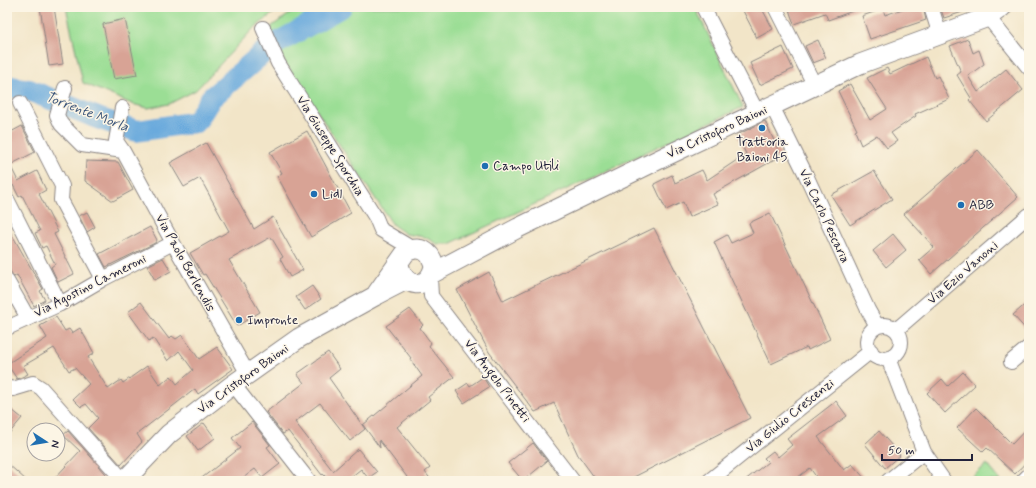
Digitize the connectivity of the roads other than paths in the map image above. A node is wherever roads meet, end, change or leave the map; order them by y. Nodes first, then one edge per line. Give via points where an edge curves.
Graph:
1 (704, 7) edge
2 (775, 7) edge
3 (931, 7) edge
4 (995, 12) edge
5 (264, 32) dead end
6 (940, 35) junction
7 (1029, 68) edge
8 (815, 86) junction
9 (64, 90) dead end
10 (20, 103) dead end
11 (764, 109) junction
12 (122, 112) dead end
13 (123, 151) junction
14 (7, 199) edge
15 (1029, 215) edge
16 (499, 238) junction
17 (173, 243) junction
18 (410, 261) junction
19 (431, 275) junction
20 (103, 279) junction
21 (7, 280) edge
22 (60, 304) junction
23 (28, 318) junction
24 (877, 326) junction
25 (7, 328) edge
26 (896, 330) junction
27 (1029, 347) edge
28 (871, 351) junction
29 (888, 358) junction
30 (1010, 362) dead end
31 (248, 374) junction
32 (233, 384) junction
33 (7, 387) edge
34 (924, 452) junction
35 (1029, 475) edge
36 (124, 481) edge
37 (309, 481) edge
38 (573, 481) edge
39 (709, 481) edge
40 (888, 481) edge
41 (944, 481) edge
42 (1023, 481) edge

1 - 11 street, Via Carlo Pescaria
2 - 8 street
3 - 6 street
4 - 6 street, Via Cristoforo Baioni
4 - 7 street
5 - 18 street, Via Giuseppe Sporchia via 278,62 376,218 381,230
6 - 8 street, Via Cristoforo Baioni via 873,59
8 - 11 street, Via Cristoforo Baioni
9 - 13 street via 57,115 61,124 82,145
10 - 20 street via 62,186 61,200
11 - 16 street, Via Cristoforo Baioni
11 - 24 street, Via Carlo Pescaria via 806,175
12 - 13 street, Via Paolo Berlendis via 116,141
13 - 17 street, Via Paolo Berlendis
14 - 22 street
15 - 26 street, Via Ezio Vanoni
16 - 18 street, Via Cristoforo Baioni via 449,255
16 - 19 street, Via Cristoforo Baioni
17 - 20 street, Via Agostino Cameroni
17 - 31 street, Via Paolo Berlendis
18 - 19 street via 434,266
18 - 19 street, Via Cristoforo Baioni via 414,284 423,283
18 - 31 street, Via Cristoforo Baioni via 375,296 299,338
19 - 38 street, Via Angelo Pinetti via 431,296
20 - 22 street, Via Agostino Cameroni
21 - 23 street
22 - 23 street, Via Agostino Cameroni
23 - 25 street, Via Agostino Cameroni
24 - 26 street via 884,325
24 - 28 street via 868,335 867,344
26 - 29 street via 901,345 896,353
27 - 30 street
28 - 29 street via 878,357
28 - 39 street, Via Giulio Crescenzi
29 - 34 street
31 - 32 street, Via Cristoforo Baioni
32 - 36 street, Via Cristoforo Baioni via 169,434
32 - 37 street
33 - 36 street, Via Cristoforo Baioni via 13,390 33,383 41,388
34 - 40 street
34 - 41 street
35 - 42 street

